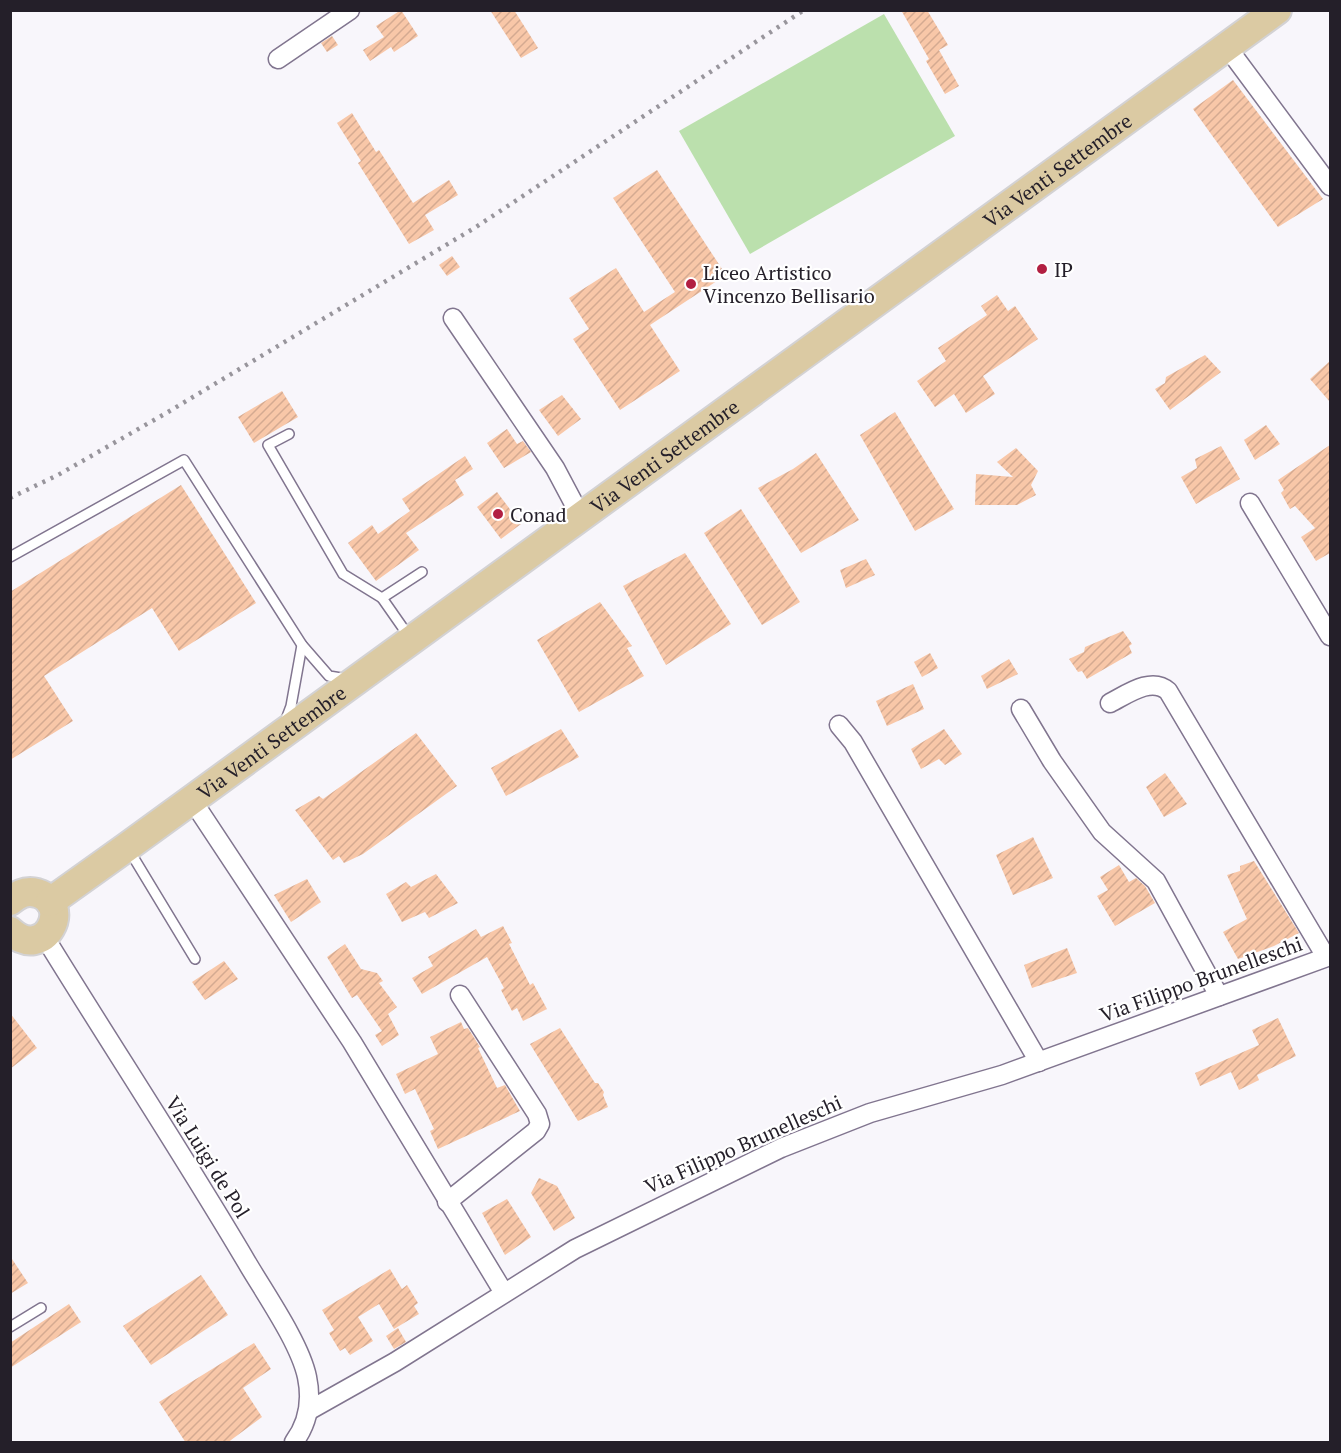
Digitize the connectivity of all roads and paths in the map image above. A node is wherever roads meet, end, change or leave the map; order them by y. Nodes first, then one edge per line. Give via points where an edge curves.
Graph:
1 (350, 10) edge
2 (1277, 10) edge
3 (1227, 47) junction
4 (278, 59) dead end
5 (1330, 186) edge
6 (453, 318) dead end
7 (289, 435) dead end
8 (1250, 502) dead end
9 (582, 517) junction
10 (10, 557) edge
11 (422, 572) dead end
12 (382, 598) junction
13 (1330, 636) edge
14 (412, 640) junction
15 (302, 645) junction
16 (355, 681) junction
17 (1110, 703) dead end
18 (1021, 709) dead end
19 (839, 725) dead end
20 (281, 734) junction
21 (192, 800) junction
22 (127, 848) junction
23 (12, 895) edge
24 (50, 902) junction
25 (10, 931) edge
26 (44, 936) junction
27 (1328, 957) edge
28 (195, 960) dead end
29 (460, 995) dead end
30 (1219, 996) junction
31 (1039, 1062) junction
32 (447, 1202) junction
33 (504, 1293) junction
34 (41, 1308) dead end
35 (10, 1327) edge
36 (308, 1411) junction
37 (294, 1443) edge

1 - 4 street
2 - 3 main road, Via Venti Settembre
3 - 5 street
3 - 9 main road, Via Venti Settembre
6 - 9 street via 555,468
7 - 12 lane via 268,445 343,574
8 - 13 street
9 - 14 main road, Via Venti Settembre
10 - 15 lane via 184,460
11 - 12 lane
12 - 14 lane
14 - 16 main road, Via Venti Settembre
15 - 16 lane via 329,676
15 - 20 lane via 291,706
16 - 20 main road, Via Venti Settembre
17 - 27 street via 1148,685 1162,686 1168,691
18 - 30 street via 1102,832 1156,881
19 - 31 street via 853,742
20 - 21 main road, Via Venti Settembre
21 - 22 main road, Via Venti Settembre
21 - 32 street via 352,1042
22 - 24 main road, Via Venti Settembre
22 - 28 lane
23 - 24 main road via 38,893
24 - 26 main road via 55,916
25 - 26 main road via 30,940
26 - 36 street, Via Luigi de Pol via 283,1324 307,1377
27 - 30 street, Via Filippo Brunelleschi
29 - 32 street via 540,1124
30 - 31 street, Via Filippo Brunelleschi
31 - 33 street, Via Filippo Brunelleschi via 870,1113 781,1148 593,1239
32 - 33 street
33 - 36 street, Via Filippo Brunelleschi
34 - 35 lane
36 - 37 street

